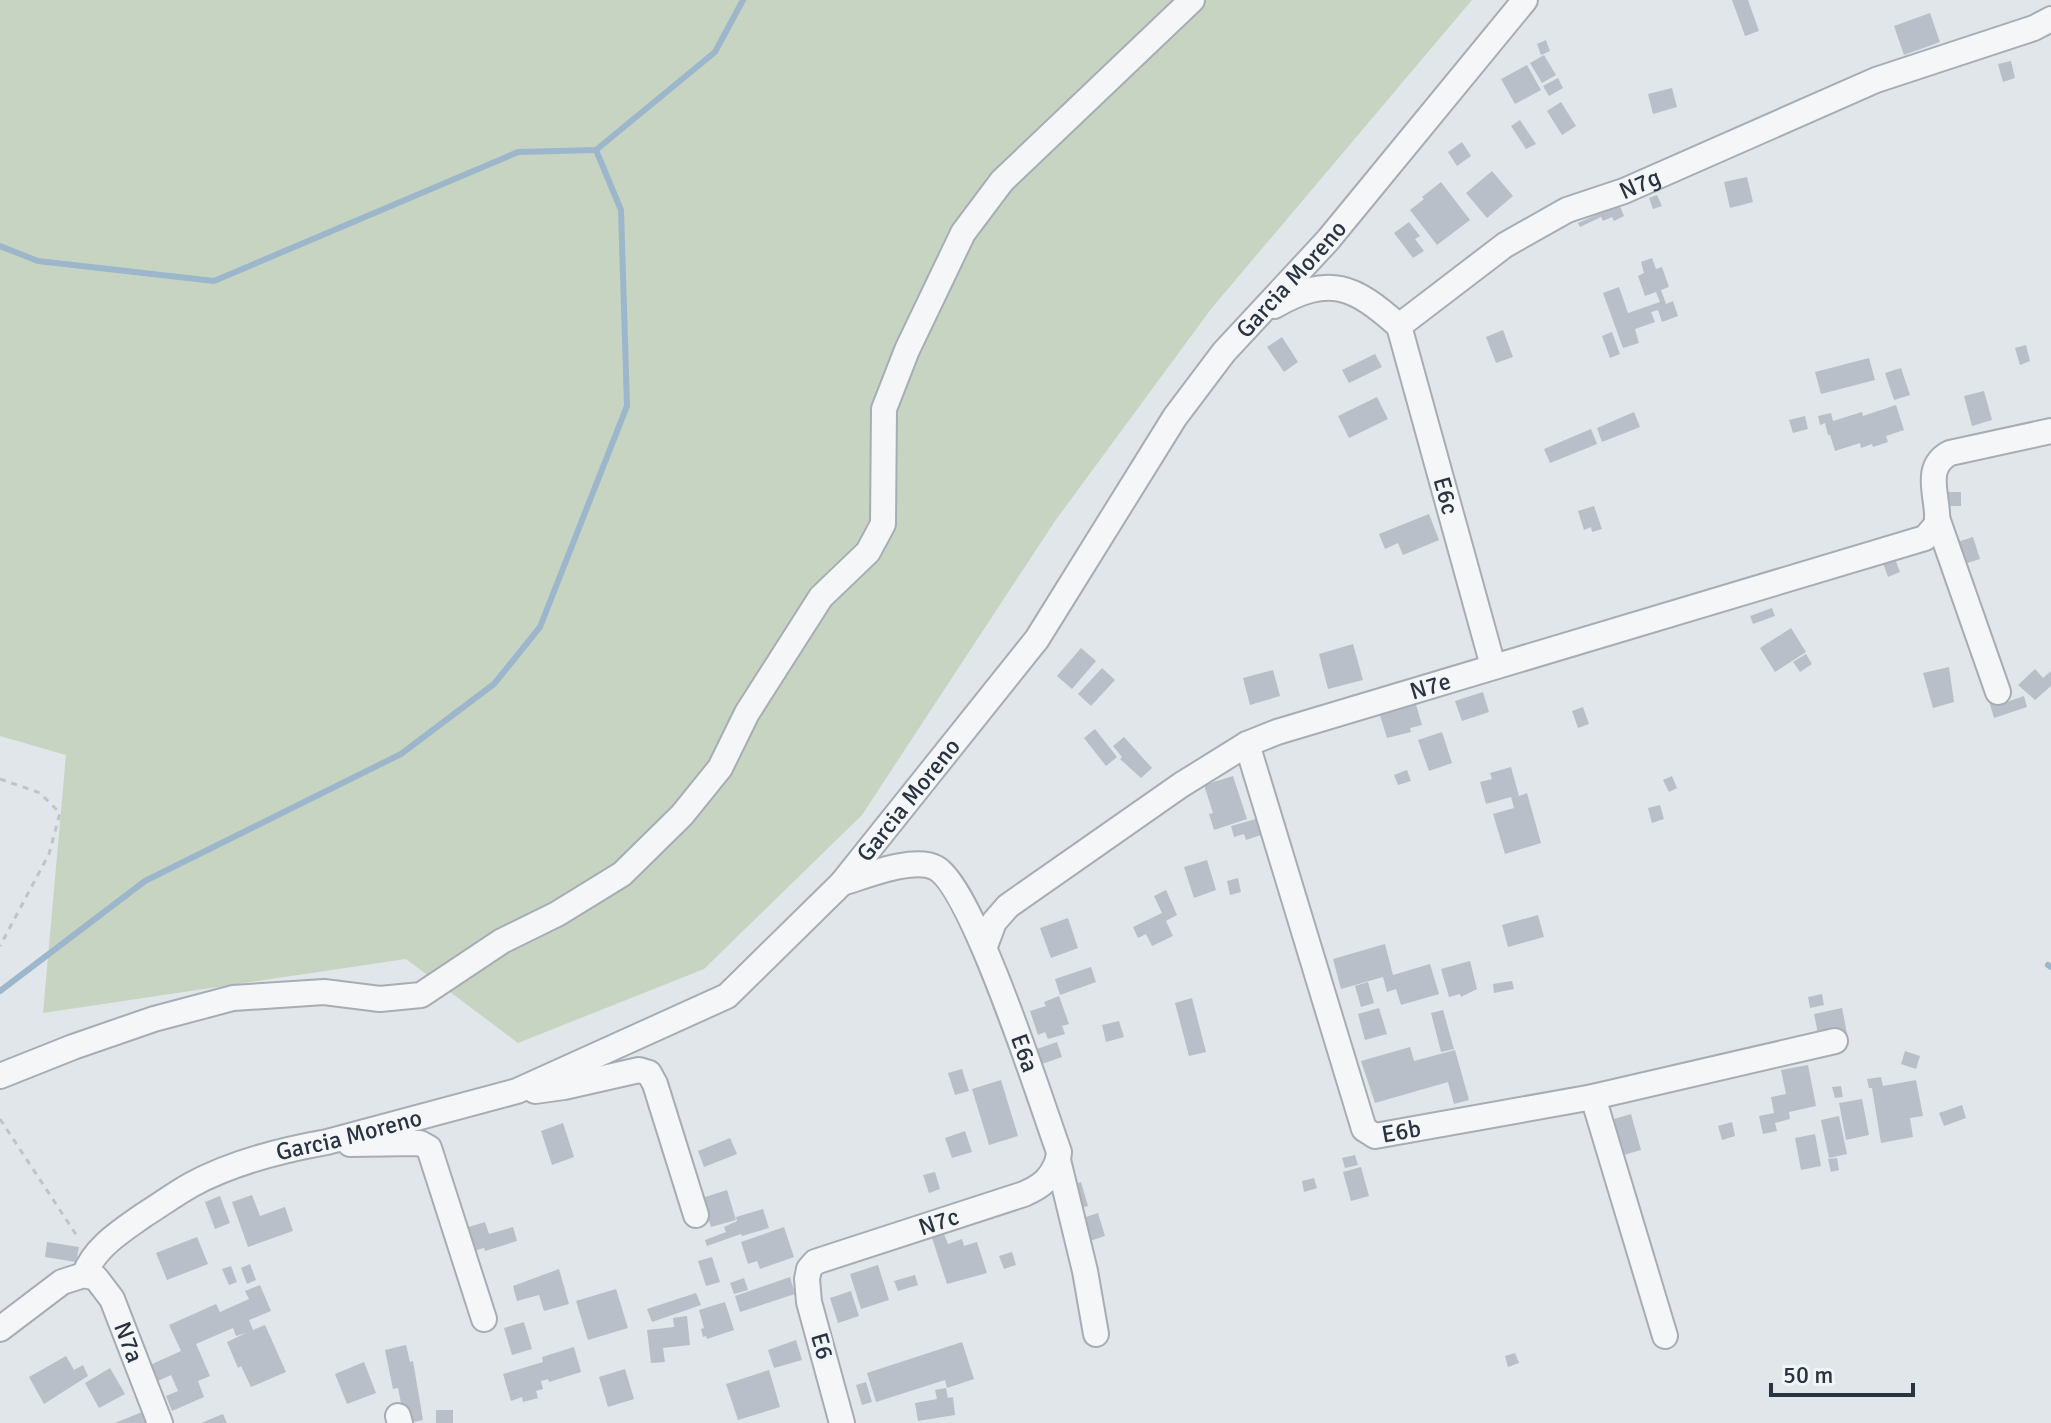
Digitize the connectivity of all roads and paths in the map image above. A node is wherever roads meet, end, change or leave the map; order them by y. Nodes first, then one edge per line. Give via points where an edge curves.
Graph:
1 (1192, 0) edge
2 (1525, 0) edge
3 (2051, 19) edge
4 (1256, 317) junction
5 (1399, 326) junction
6 (2051, 431) edge
7 (1937, 518) junction
8 (1493, 666) junction
9 (1998, 692) dead end
10 (1247, 744) junction
11 (0, 779) edge
12 (842, 883) junction
13 (0, 946) edge
14 (985, 946) junction
15 (1835, 1041) dead end
16 (0, 1076) edge
17 (517, 1091) junction
18 (1593, 1097) junction
19 (0, 1119) edge
20 (327, 1142) junction
21 (1058, 1160) junction
22 (696, 1215) dead end
23 (89, 1266) junction
24 (809, 1269) joint
25 (484, 1319) dead end
26 (0, 1329) edge
27 (1096, 1334) dead end
28 (1665, 1336) dead end
29 (160, 1423) edge
30 (842, 1423) edge

1 - 16 street via 1002,181 963,233 884,409 883,524 868,552 821,597 747,713 720,768 682,815 622,874 502,941 421,995 380,999 324,992 233,998 154,1019
2 - 4 street, Garcia Moreno via 1328,240
3 - 5 street, N7g via 1876,80 1624,191 1567,210 1505,245
4 - 5 street via 1290,297 1335,287 1369,300
4 - 12 street, Garcia Moreno via 1175,417 1037,639
5 - 8 street, E6c
6 - 7 street via 1943,456 1934,469
7 - 8 street, N7e via 1934,530 1919,540
7 - 9 street
8 - 10 street, N7e
10 - 14 street, N7e via 1008,906 994,922
10 - 18 street, E6b via 1364,1129 1375,1136
11 - 13 path via 40,793 60,813 49,854
12 - 14 street via 920,862 937,868 952,882
12 - 17 street, Garcia Moreno via 727,996
14 - 21 street, E6a
15 - 18 street, E6b
17 - 20 street, Garcia Moreno
17 - 22 street via 564,1087 639,1070 649,1073
18 - 28 street
19 - 23 path
20 - 23 street, Garcia Moreno via 298,1147 192,1185 130,1225
20 - 25 street via 420,1143 429,1148
21 - 24 street, N7c via 1040,1187 815,1262
21 - 27 street, E6a
23 - 26 street, Garcia Moreno
23 - 29 street, N7a via 112,1299
24 - 30 street, E6 via 809,1302

